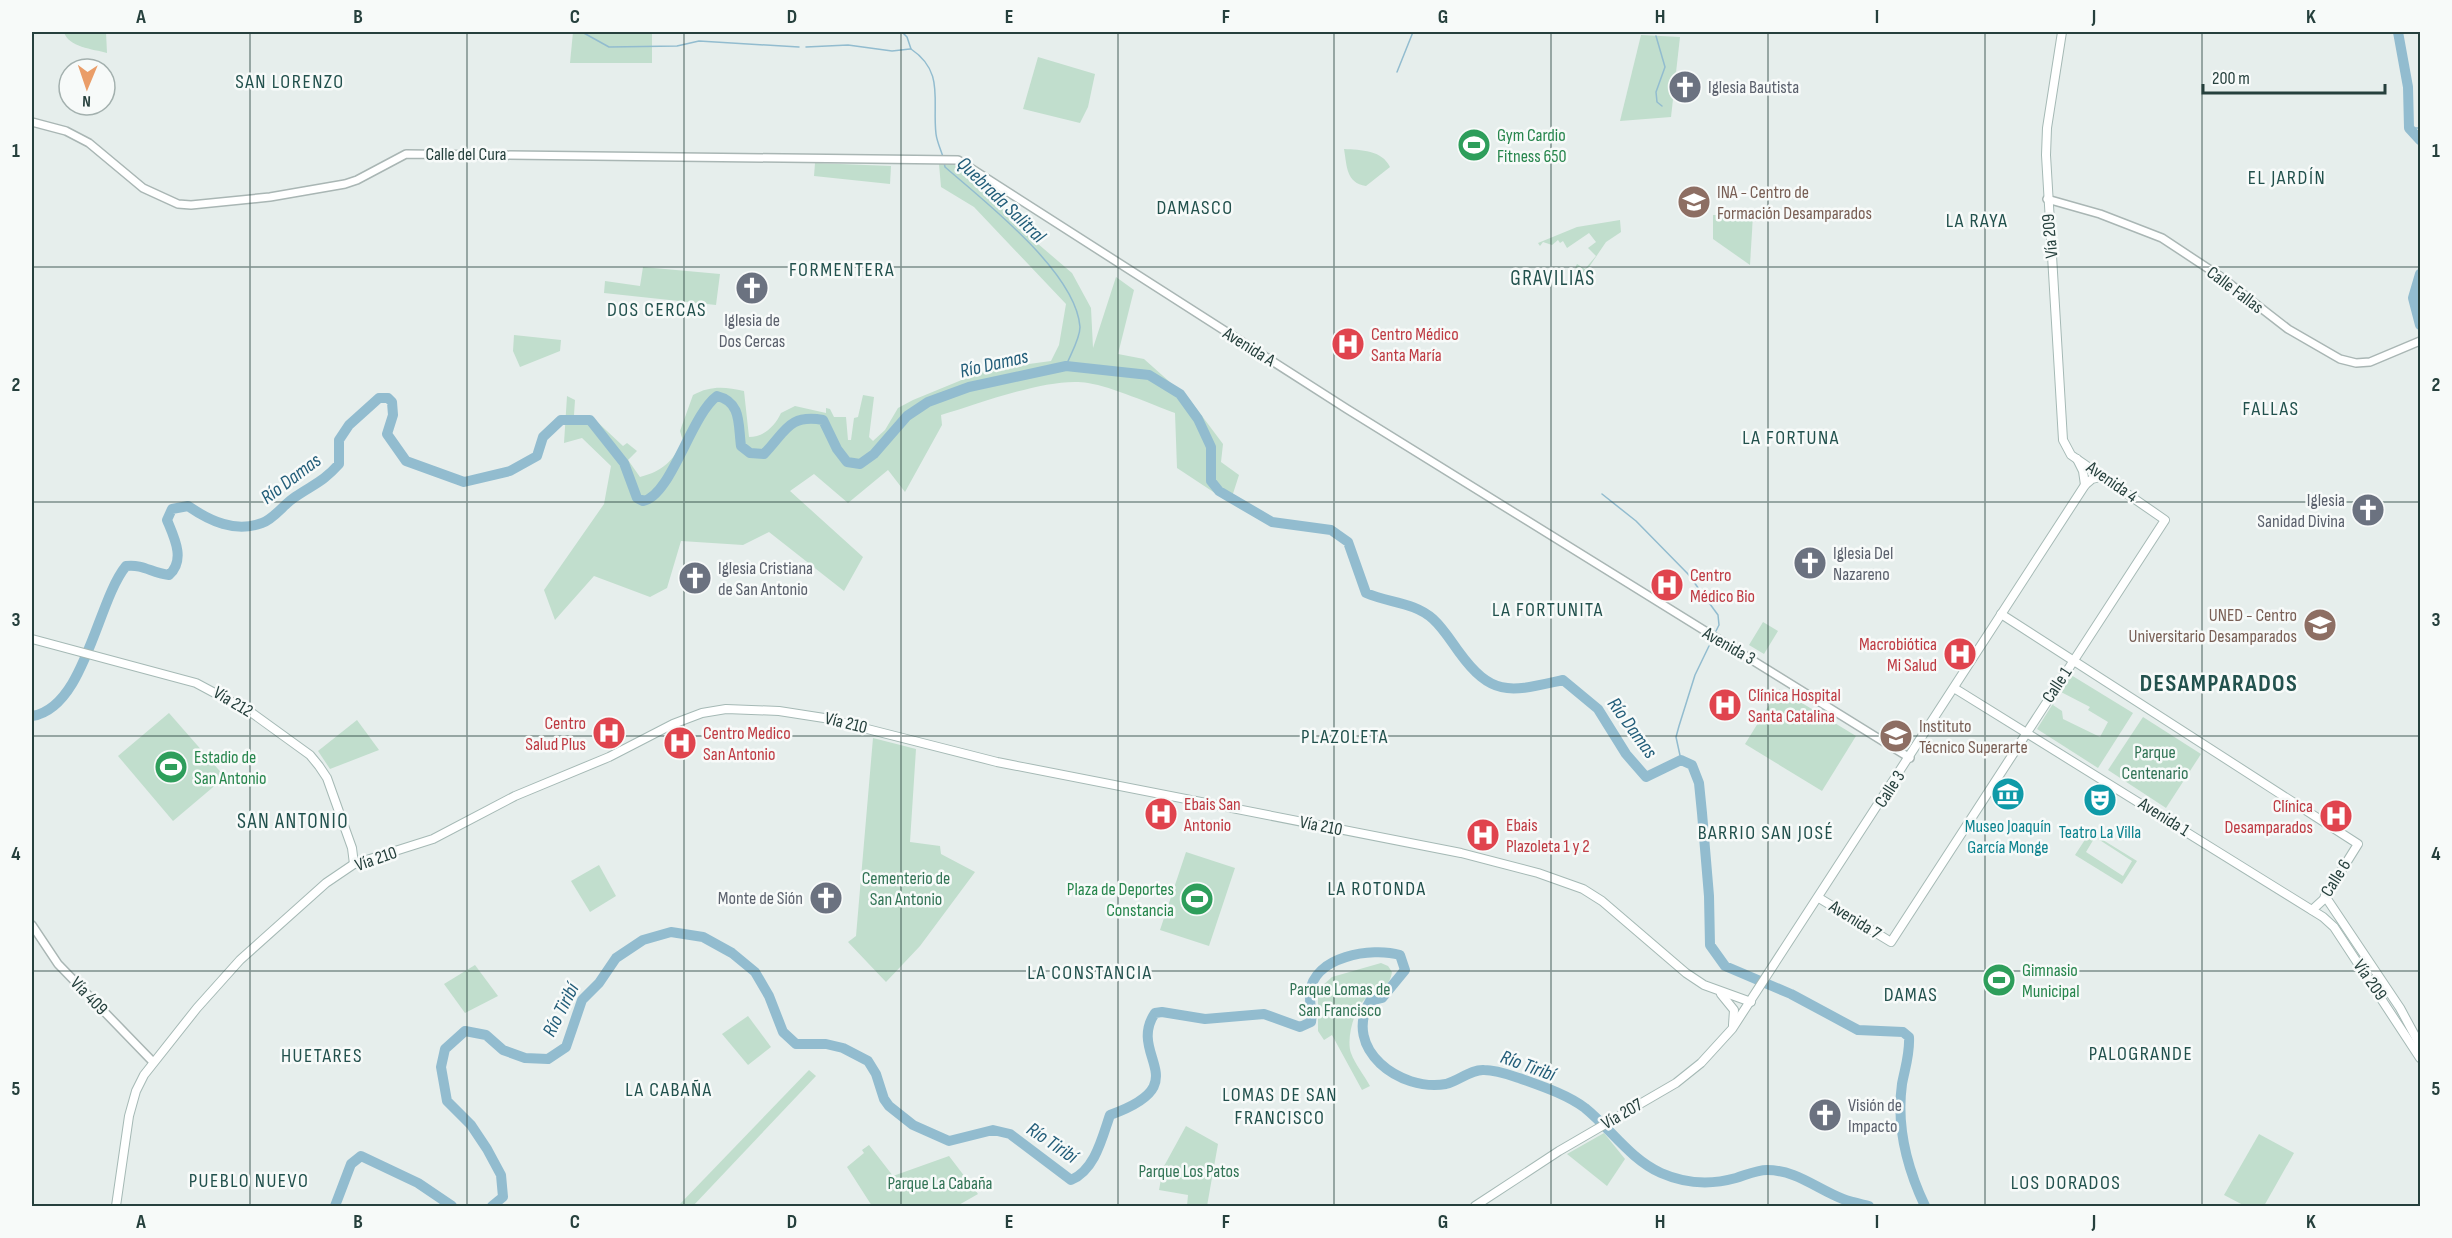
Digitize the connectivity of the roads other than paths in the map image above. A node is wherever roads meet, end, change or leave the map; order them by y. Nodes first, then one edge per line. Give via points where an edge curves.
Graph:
1 (2062, 32) edge
2 (32, 122) edge
3 (950, 158) joint
4 (2047, 199) junction
5 (2421, 341) edge
6 (2063, 441) joint
7 (2076, 458) junction
8 (2104, 476) junction
9 (2085, 484) junction
10 (2165, 520) joint
11 (1548, 534) joint
12 (2001, 614) junction
13 (32, 639) edge
14 (2073, 661) junction
15 (1954, 688) junction
16 (2026, 733) junction
17 (1910, 758) junction
18 (354, 864) junction
19 (1826, 888) junction
20 (2325, 896) junction
21 (1819, 898) junction
22 (1828, 903) junction
23 (2312, 910) junction
24 (32, 925) edge
25 (1892, 942) joint
26 (1719, 992) junction
27 (1751, 1002) junction
28 (1732, 1029) junction
29 (2421, 1045) edge
30 (2421, 1058) edge
31 (153, 1062) junction
32 (116, 1206) edge
33 (1475, 1206) edge

1 - 4 main road, Vía 209 via 2047,128
2 - 3 street, Calle del Cura via 66,131 89,143 143,188 167,201 191,205 345,184 406,154
3 - 11 street, Avenida A
4 - 5 street, Calle Fallas via 2162,238 2288,329 2340,359 2370,362
4 - 6 main road, Vía 209
6 - 7 main road, Avenida 4
7 - 8 main road, Avenida 4
7 - 9 main road via 2084,471
8 - 9 main road
8 - 10 main road, Avenida 4
9 - 12 main road, Calle 3
10 - 14 main road, Calle 1
11 - 17 street, Avenida 3
12 - 14 main road
12 - 15 main road, Calle 3
13 - 18 main road, Vía 212 via 210,688 236,702 310,755 327,778
14 - 16 main road, Calle 1
14 - 20 main road, Calle 6 via 2358,844
15 - 16 main road, Avenida 1
15 - 17 main road, Calle 3
16 - 23 main road, Avenida 1
16 - 25 main road, Calle 1
17 - 19 main road, Calle 3
18 - 26 main road, Vía 210 via 433,839 515,796 609,757 688,717 726,709 779,711 824,718 1007,764 1461,853 1538,873 1583,889 1602,901 1686,973
18 - 31 main road, Vía 210 via 326,883 240,960
19 - 21 main road, Calle 3
19 - 22 main road
20 - 23 main road, Calle 6
20 - 29 main road, Vía 209
21 - 22 main road, Avenida 7
21 - 27 main road, Calle 3
22 - 25 main road, Avenida 7
23 - 30 main road, Vía 209 via 2334,927
24 - 31 street, Vía 409 via 58,964
26 - 27 main road, Vía 210
26 - 28 main road via 1734,1010
27 - 28 main road, Vía 207
28 - 33 main road, Vía 207 via 1683,1077
31 - 32 main road, Vía 210 via 132,1104

